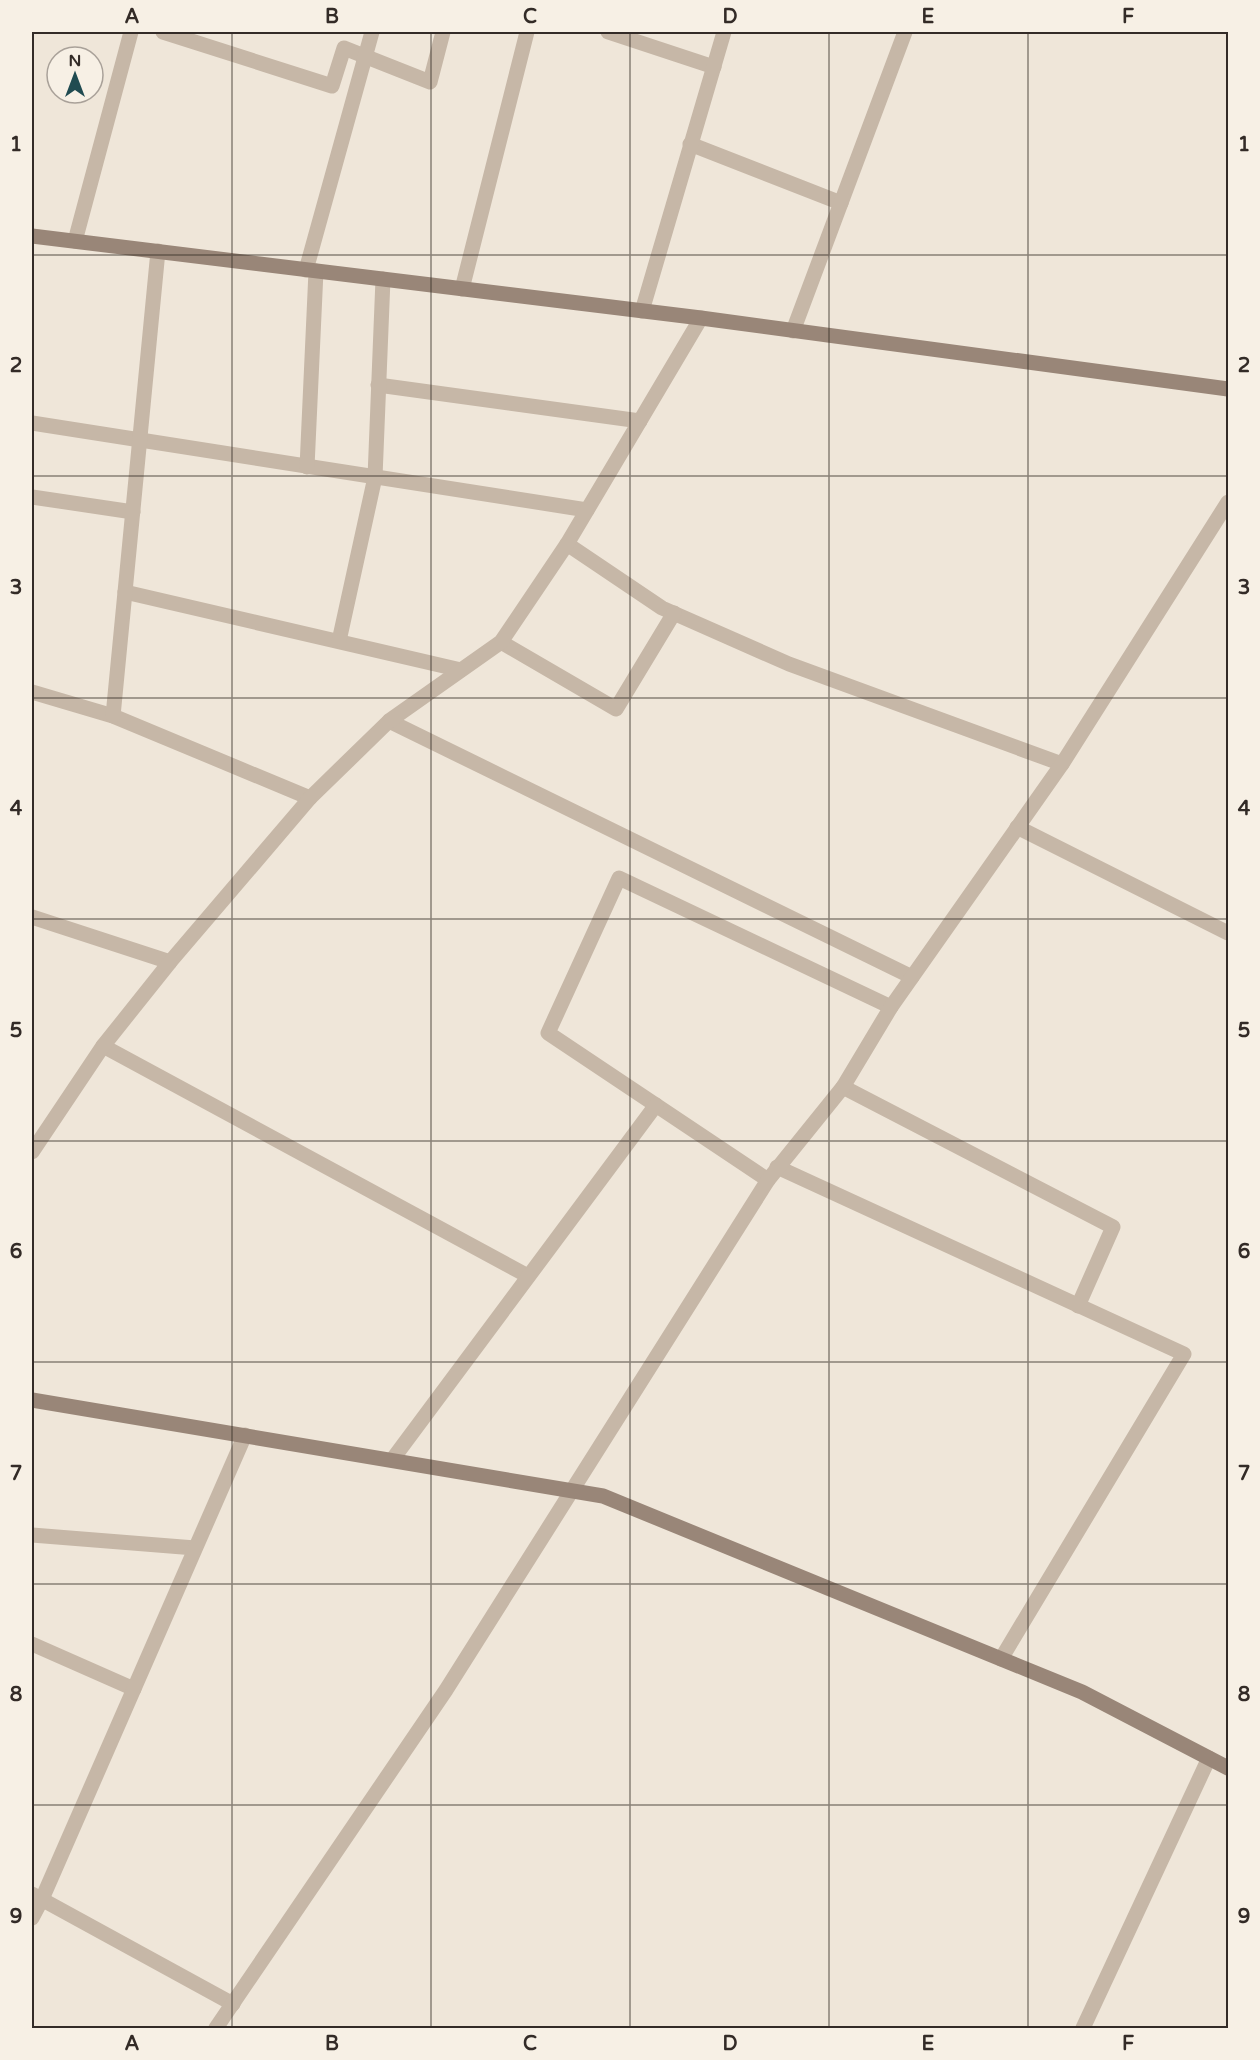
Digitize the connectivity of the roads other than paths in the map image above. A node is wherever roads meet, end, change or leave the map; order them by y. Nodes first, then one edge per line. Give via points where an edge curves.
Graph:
1 (131, 32) edge
2 (163, 32) edge
3 (372, 32) edge
4 (443, 32) edge
5 (528, 32) edge
6 (608, 32) edge
7 (724, 32) edge
8 (905, 32) edge
9 (365, 56) junction
10 (714, 67) junction
11 (690, 144) junction
12 (841, 203) junction
13 (32, 236) edge
14 (75, 241) junction
15 (158, 251) junction
16 (311, 270) junction
17 (382, 279) junction
18 (462, 289) junction
19 (642, 311) junction
20 (701, 318) junction
21 (793, 331) junction
22 (378, 386) junction
23 (1228, 389) edge
24 (640, 421) junction
25 (32, 423) edge
26 (140, 440) junction
27 (307, 466) junction
28 (375, 477) junction
29 (32, 497) edge
30 (1228, 502) edge
31 (587, 510) junction
32 (133, 512) junction
33 (567, 544) junction
34 (125, 592) junction
35 (674, 613) junction
36 (339, 641) junction
37 (501, 642) junction
38 (461, 670) junction
39 (32, 692) edge
40 (113, 717) junction
41 (389, 721) junction
42 (1062, 765) junction
43 (310, 798) junction
44 (1017, 827) junction
45 (32, 917) edge
46 (1228, 933) edge
47 (170, 962) junction
48 (912, 977) junction
49 (891, 1007) junction
50 (103, 1046) junction
51 (843, 1087) junction
52 (656, 1105) junction
53 (32, 1152) edge
54 (773, 1174) junction
55 (528, 1276) junction
56 (1078, 1306) junction
57 (32, 1400) edge
58 (245, 1435) junction
59 (392, 1460) junction
60 (570, 1492) junction
61 (32, 1535) edge
62 (195, 1548) junction
63 (32, 1644) edge
64 (1001, 1659) junction
65 (134, 1689) junction
66 (1209, 1758) junction
67 (1228, 1768) edge
68 (37, 1897) edge
69 (32, 1918) edge
70 (233, 2004) junction
71 (216, 2028) edge
72 (1083, 2028) edge

1 - 14 street
2 - 9 street via 332,86 344,48
3 - 9 street
4 - 9 street via 430,82
5 - 18 street
6 - 10 street
7 - 10 street
8 - 12 street
9 - 16 street
10 - 11 street
11 - 12 street
11 - 19 street
12 - 21 street
13 - 14 street
14 - 15 street
15 - 16 street
15 - 26 street
16 - 17 street
16 - 27 street
17 - 18 street
17 - 22 street
18 - 19 street
19 - 20 street
20 - 21 street
20 - 24 street
21 - 23 street
22 - 24 street
22 - 28 street
24 - 31 street
25 - 26 street
26 - 27 street
26 - 32 street
27 - 28 street
28 - 31 street
28 - 36 street
29 - 32 street
30 - 42 street
31 - 33 street
32 - 34 street
33 - 35 street
33 - 37 street
34 - 36 street
34 - 40 street
35 - 37 street via 616,709
35 - 42 street via 789,664
36 - 38 street
37 - 38 street
38 - 41 street
39 - 40 street
40 - 43 street
41 - 43 street
41 - 48 street
42 - 44 street
43 - 47 street
44 - 46 street
44 - 48 street
45 - 47 street
47 - 50 street
48 - 49 street
49 - 51 street
49 - 52 street via 619,878 548,1033
50 - 53 street
50 - 55 street
51 - 54 street
51 - 56 street via 1113,1227
52 - 54 street
52 - 55 street
54 - 56 street
54 - 60 street
55 - 59 street
56 - 64 street via 1184,1354
57 - 58 street
58 - 59 street
58 - 62 street
59 - 60 street
60 - 64 street via 603,1496
60 - 70 street via 446,1690
61 - 62 street
62 - 65 street
63 - 65 street
64 - 66 street via 1082,1692
65 - 68 street
66 - 67 street
66 - 72 street
68 - 69 street
68 - 70 street
70 - 71 street

